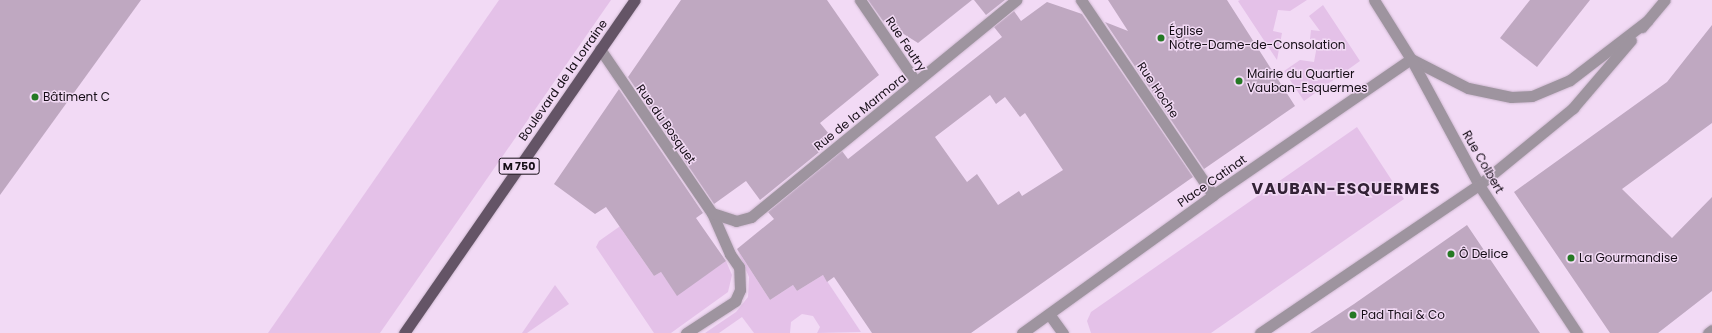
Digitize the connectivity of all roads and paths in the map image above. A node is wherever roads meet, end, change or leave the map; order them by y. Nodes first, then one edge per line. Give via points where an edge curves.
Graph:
1 (635, 0) edge
2 (860, 0) edge
3 (1016, 0) edge
4 (1081, 0) edge
5 (1374, 0) edge
6 (1665, 0) edge
7 (1647, 21) junction
8 (600, 49) junction
9 (1411, 59) junction
10 (916, 82) junction
11 (1479, 185) junction
12 (1214, 195) junction
13 (712, 213) junction
14 (1049, 314) junction
15 (1712, 330) edge
16 (404, 333) edge
17 (686, 333) edge
18 (1022, 333) edge
19 (1063, 333) edge
20 (1260, 333) edge
21 (1577, 333) edge
22 (1708, 333) edge

1 - 8 main road, Boulevard de la Lorraine / M 750
2 - 10 street, Rue Feutry
3 - 10 street, Rue de la Marmora
4 - 12 street, Rue Hoche
5 - 9 street, Rue Colbert
6 - 7 street
7 - 9 street via 1570,80 1532,96 1511,97 1468,88
7 - 11 street via 1573,108
8 - 13 street, Rue du Bosquet
8 - 16 main road, Boulevard de la Lorraine / M 750
9 - 11 street, Rue Colbert
9 - 12 street, Place Catinat
10 - 13 street, Rue de la Marmora via 751,217 736,221
11 - 20 street
11 - 21 street, Rue Colbert
12 - 14 street, Place Catinat
13 - 17 street, Rue du Bosquet via 739,267 740,290 735,301
14 - 18 street, Place Catinat
14 - 19 street
15 - 22 street

